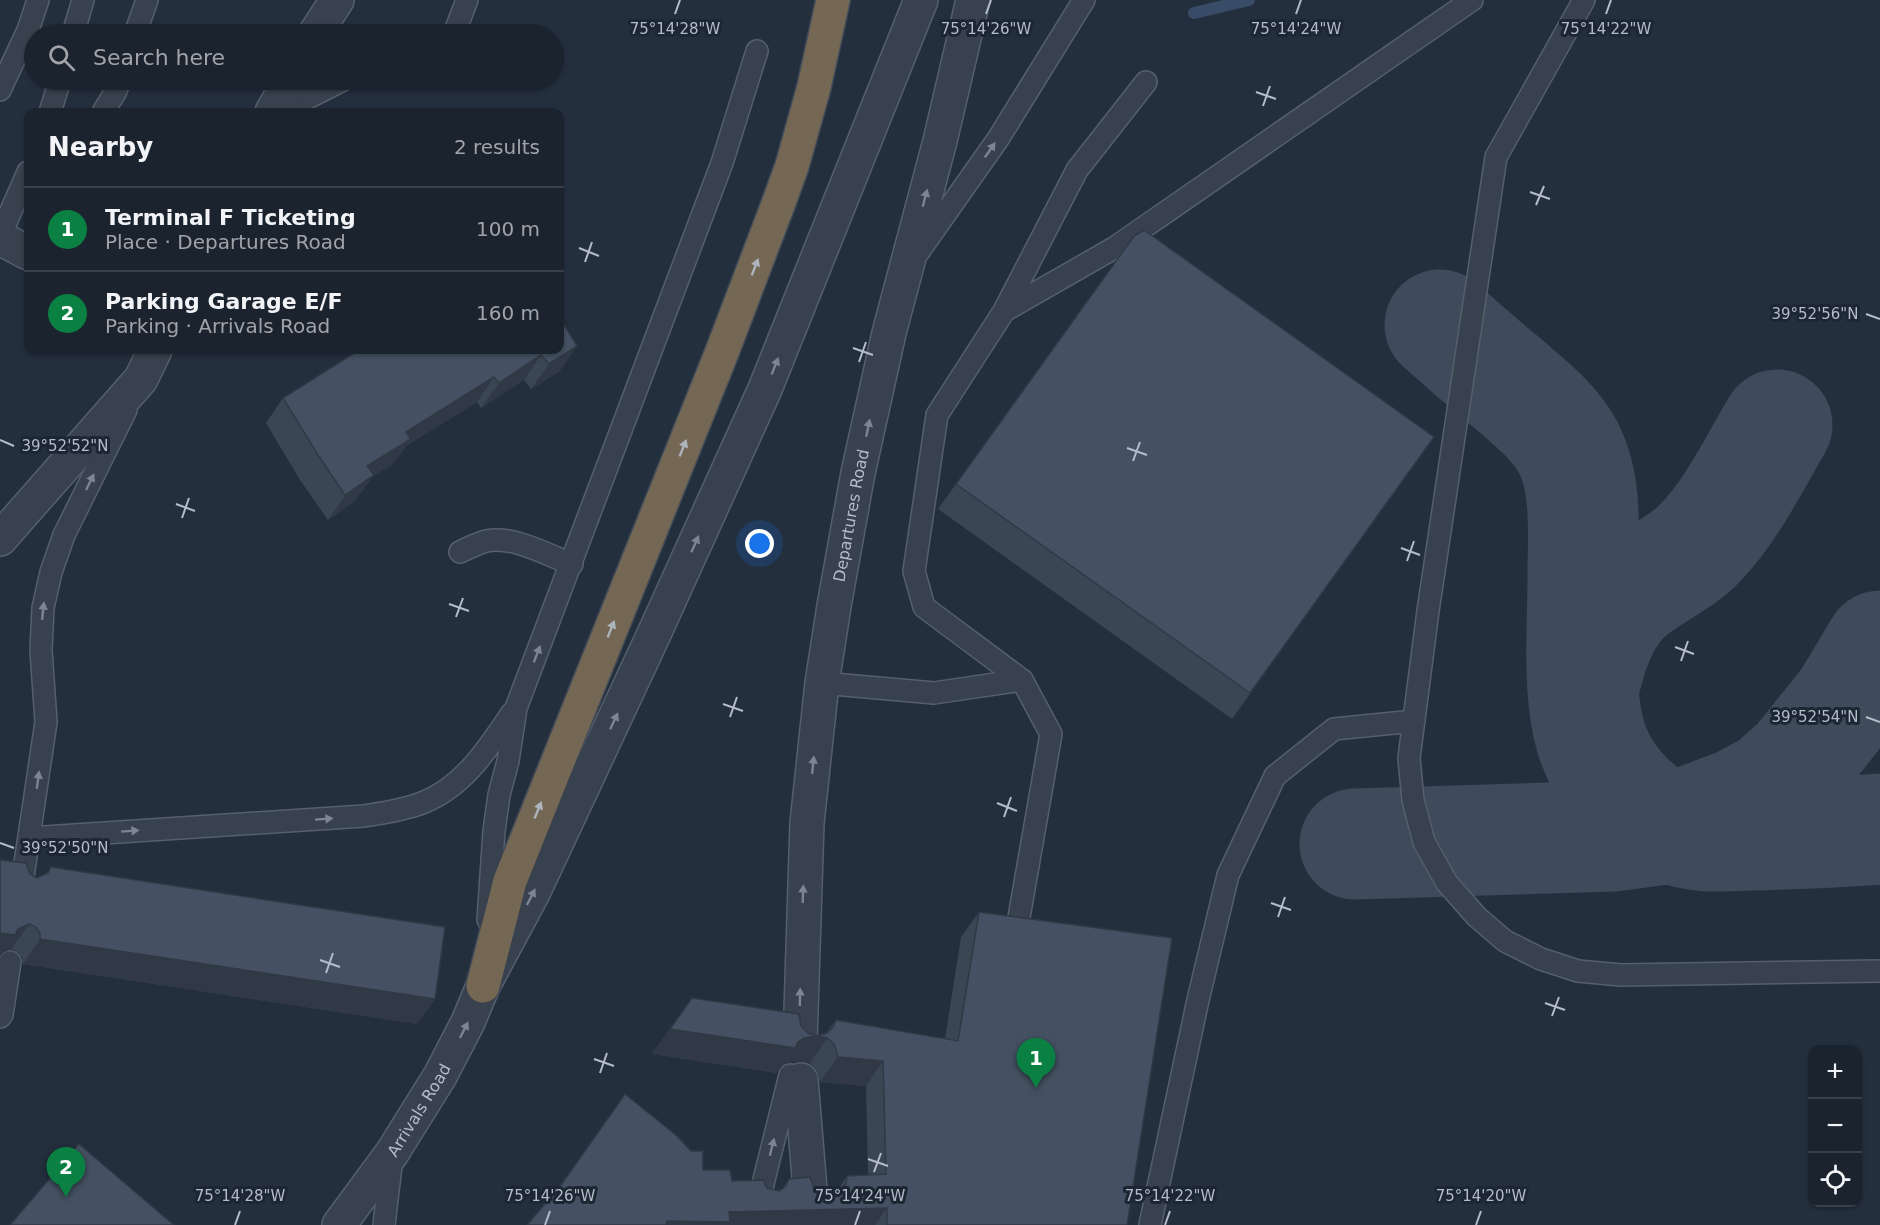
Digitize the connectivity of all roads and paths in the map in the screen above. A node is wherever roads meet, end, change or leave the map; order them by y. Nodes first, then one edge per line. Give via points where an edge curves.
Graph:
1 (38, 0) edge
2 (83, 0) edge
3 (147, 0) edge
4 (337, 0) edge
5 (467, 0) edge
6 (833, 0) edge
7 (921, 0) edge
8 (973, 0) edge
9 (1084, 0) edge
10 (1472, 0) edge
11 (1584, 0) edge
12 (30, 24) edge
13 (76, 24) edge
14 (139, 24) edge
15 (321, 24) edge
16 (458, 24) edge
17 (24, 39) edge
18 (757, 51) dead end
19 (1146, 82) dead end
20 (0, 90) edge
21 (57, 90) edge
22 (116, 90) edge
23 (284, 90) edge
24 (323, 90) edge
25 (51, 108) edge
26 (105, 108) edge
27 (274, 108) edge
28 (288, 108) edge
29 (24, 181) edge
30 (0, 237) edge
31 (24, 251) edge
32 (908, 266) junction
33 (1004, 311) junction
34 (153, 354) edge
35 (141, 379) junction
36 (0, 539) edge
37 (460, 552) dead end
38 (572, 564) junction
39 (1022, 680) junction
40 (822, 683) junction
41 (516, 708) junction
42 (1414, 721) junction
43 (29, 838) junction
44 (21, 890) edge
45 (1018, 923) edge
46 (10, 963) edge
47 (1880, 972) edge
48 (483, 986) junction
49 (0, 1017) edge
50 (800, 1042) edge
51 (796, 1078) joint
52 (392, 1153) junction
53 (811, 1202) edge
54 (758, 1204) edge
55 (339, 1225) edge
56 (384, 1225) edge
57 (1150, 1225) edge

1 - 12 lane
2 - 13 lane
3 - 14 lane
4 - 15 street
5 - 16 lane
48 -> 6 highway via 510,881 780,202 814,87
48 -> 7 street, Arrivals Road via 533,893 765,389
32 -> 8 street, Departures Road
32 -> 9 lane via 998,139
10 - 33 lane via 1114,248
11 - 42 lane via 1496,157
17 - 20 lane
18 - 38 lane via 722,163
19 - 33 lane via 1077,170
21 - 25 lane
22 - 26 lane
23 - 27 street
24 - 28 lane
29 - 30 lane
30 - 31 street
40 -> 32 street, Departures Road via 858,473
33 - 39 lane via 936,415 914,571 924,607
34 - 35 street
35 - 36 street
43 -> 35 lane via 46,722 41,650 43,608 51,572 64,535
37 - 38 lane via 498,540
41 -> 38 lane
39 - 40 lane via 934,693
39 - 45 lane via 1051,734
50 -> 40 street, Departures Road via 807,823
43 -> 41 lane via 364,816 406,808 424,803 465,776
41 - 48 lane via 494,831
42 - 47 lane via 1409,758 1413,800 1424,842 1446,883 1505,940 1541,959 1578,971 1621,975
42 - 57 lane via 1334,729 1275,776 1228,875
43 - 44 lane
46 - 49 lane
52 -> 48 street, Arrivals Road via 440,1076
51 - 53 street
54 -> 51 lane
52 - 55 street, Arrivals Road
52 - 56 lane

